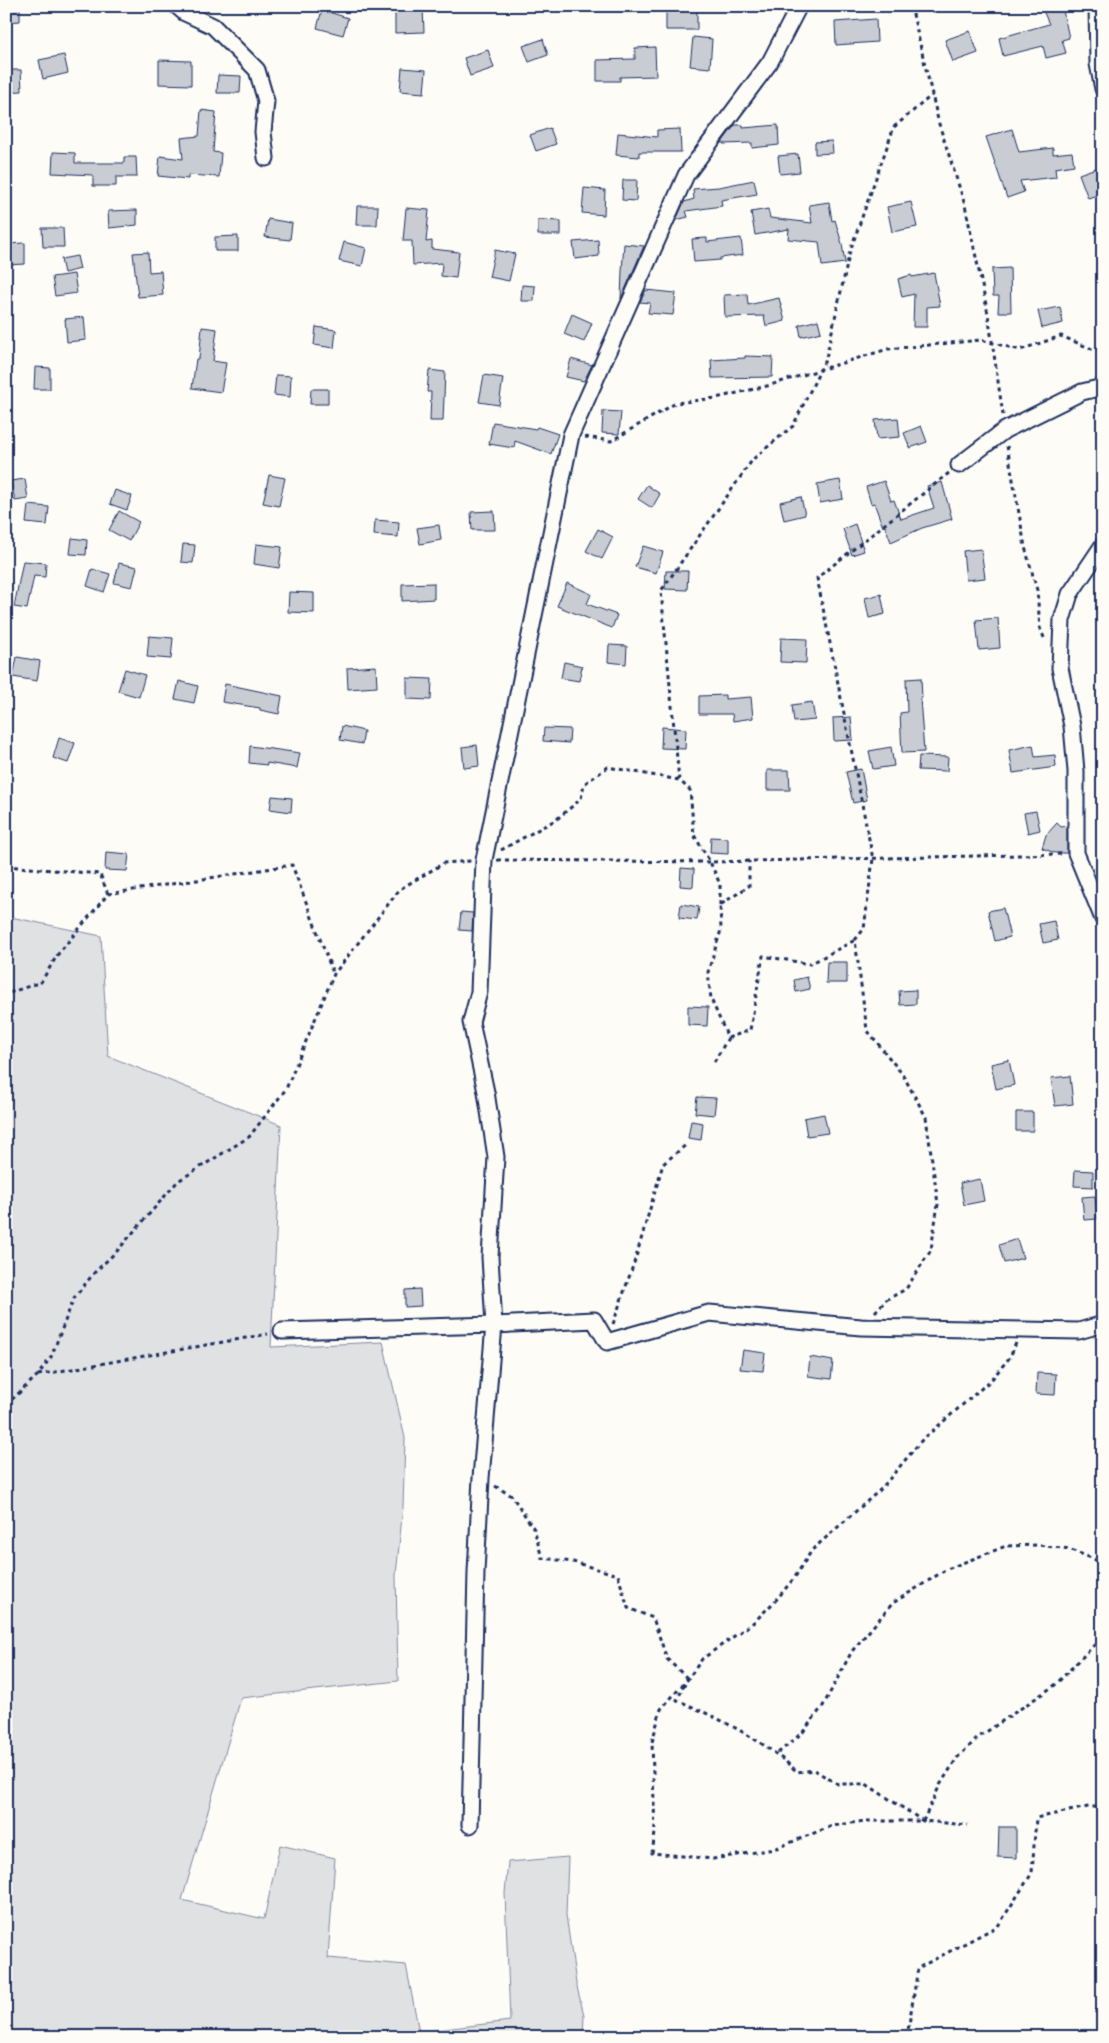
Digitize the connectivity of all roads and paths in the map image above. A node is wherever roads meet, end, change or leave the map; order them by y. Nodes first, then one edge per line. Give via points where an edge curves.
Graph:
1 (177, 6) edge
2 (799, 6) edge
3 (911, 6) edge
4 (1097, 6) edge
5 (1103, 90) edge
6 (932, 95) junction
7 (266, 158) dead end
8 (993, 343) junction
9 (1103, 349) edge
10 (820, 370) junction
11 (1103, 387) edge
12 (1005, 430) junction
13 (571, 435) junction
14 (959, 465) joint
15 (1103, 545) edge
16 (1048, 644) dead end
17 (679, 780) junction
18 (1076, 853) junction
19 (873, 859) junction
20 (484, 860) junction
21 (749, 861) junction
22 (710, 862) junction
23 (6, 866) edge
24 (108, 894) junction
25 (720, 905) junction
26 (1103, 919) edge
27 (855, 940) junction
28 (334, 974) junction
29 (6, 994) edge
30 (728, 1038) junction
31 (714, 1062) dead end
32 (687, 1144) dead end
33 (1103, 1324) edge
34 (494, 1325) junction
35 (861, 1327) junction
36 (1022, 1329) junction
37 (282, 1331) joint
38 (607, 1342) junction
39 (38, 1375) junction
40 (6, 1405) edge
41 (481, 1478) junction
42 (1103, 1563) edge
43 (1103, 1636) edge
44 (688, 1679) junction
45 (778, 1753) junction
46 (1103, 1807) edge
47 (923, 1821) junction
48 (470, 1825) dead end
49 (968, 1825) dead end
50 (907, 2037) edge

1 - 7 street via 213,26 257,70 266,101 263,132
2 - 13 street via 770,62 686,175
3 - 6 path
4 - 5 street via 1098,64
6 - 8 path via 965,205
6 - 10 path via 894,127 850,251 826,358
8 - 9 path via 1020,350 1061,336 1092,349
8 - 10 path via 980,340 888,350
8 - 12 path
10 - 13 path via 716,398 676,403 611,441
10 - 17 path via 793,426 753,459 660,591
11 - 12 street via 1082,392
12 - 14 street
12 - 16 path via 1025,547 1037,590 1040,628
13 - 20 street
14 - 19 path via 817,578
15 - 18 street via 1070,594 1062,620 1060,668 1072,726 1076,771
17 - 20 path via 608,767 584,784 582,799 557,819
17 - 22 path via 690,790 694,835
18 - 19 path
18 - 26 street
19 - 21 path
19 - 27 path via 864,930
20 - 22 path
20 - 28 path via 444,863 400,889
20 - 34 street via 479,992 471,1022 496,1157 490,1257
21 - 22 path
21 - 25 path via 749,886
22 - 25 path via 720,884
23 - 24 path via 100,874
24 - 28 path via 292,865
24 - 29 path via 58,954 41,982
25 - 30 path via 721,930 708,972 711,999
27 - 30 path via 810,964 763,956 750,1030
27 - 35 path via 867,1030 903,1075 926,1117 938,1204 931,1250 906,1289 886,1300
28 - 39 path via 286,1088 249,1137 178,1181 94,1273 74,1298 51,1357
30 - 31 path
32 - 38 path via 663,1164
33 - 36 street via 1079,1331
34 - 37 street
34 - 38 street via 594,1320
34 - 41 street
35 - 36 street
35 - 38 street via 709,1313
36 - 44 path via 1010,1357 991,1380 921,1441 880,1489 812,1550 795,1577 754,1622 702,1659
37 - 39 path
39 - 40 path
41 - 44 path via 512,1496 534,1530 542,1558 573,1562 618,1575 628,1608 653,1618 667,1659
41 - 48 street
42 - 45 path via 1069,1549 1006,1546 947,1569 893,1603 852,1651 823,1706 803,1732
43 - 47 path via 1055,1685 979,1737 957,1758
44 - 45 path via 677,1700
44 - 47 path via 662,1709 652,1742 655,1833 652,1853 713,1859 774,1849 832,1826 865,1821
45 - 47 path via 797,1772 814,1770 838,1784 866,1784
46 - 50 path via 1036,1818 1032,1873 998,1926 918,1968
47 - 49 path

